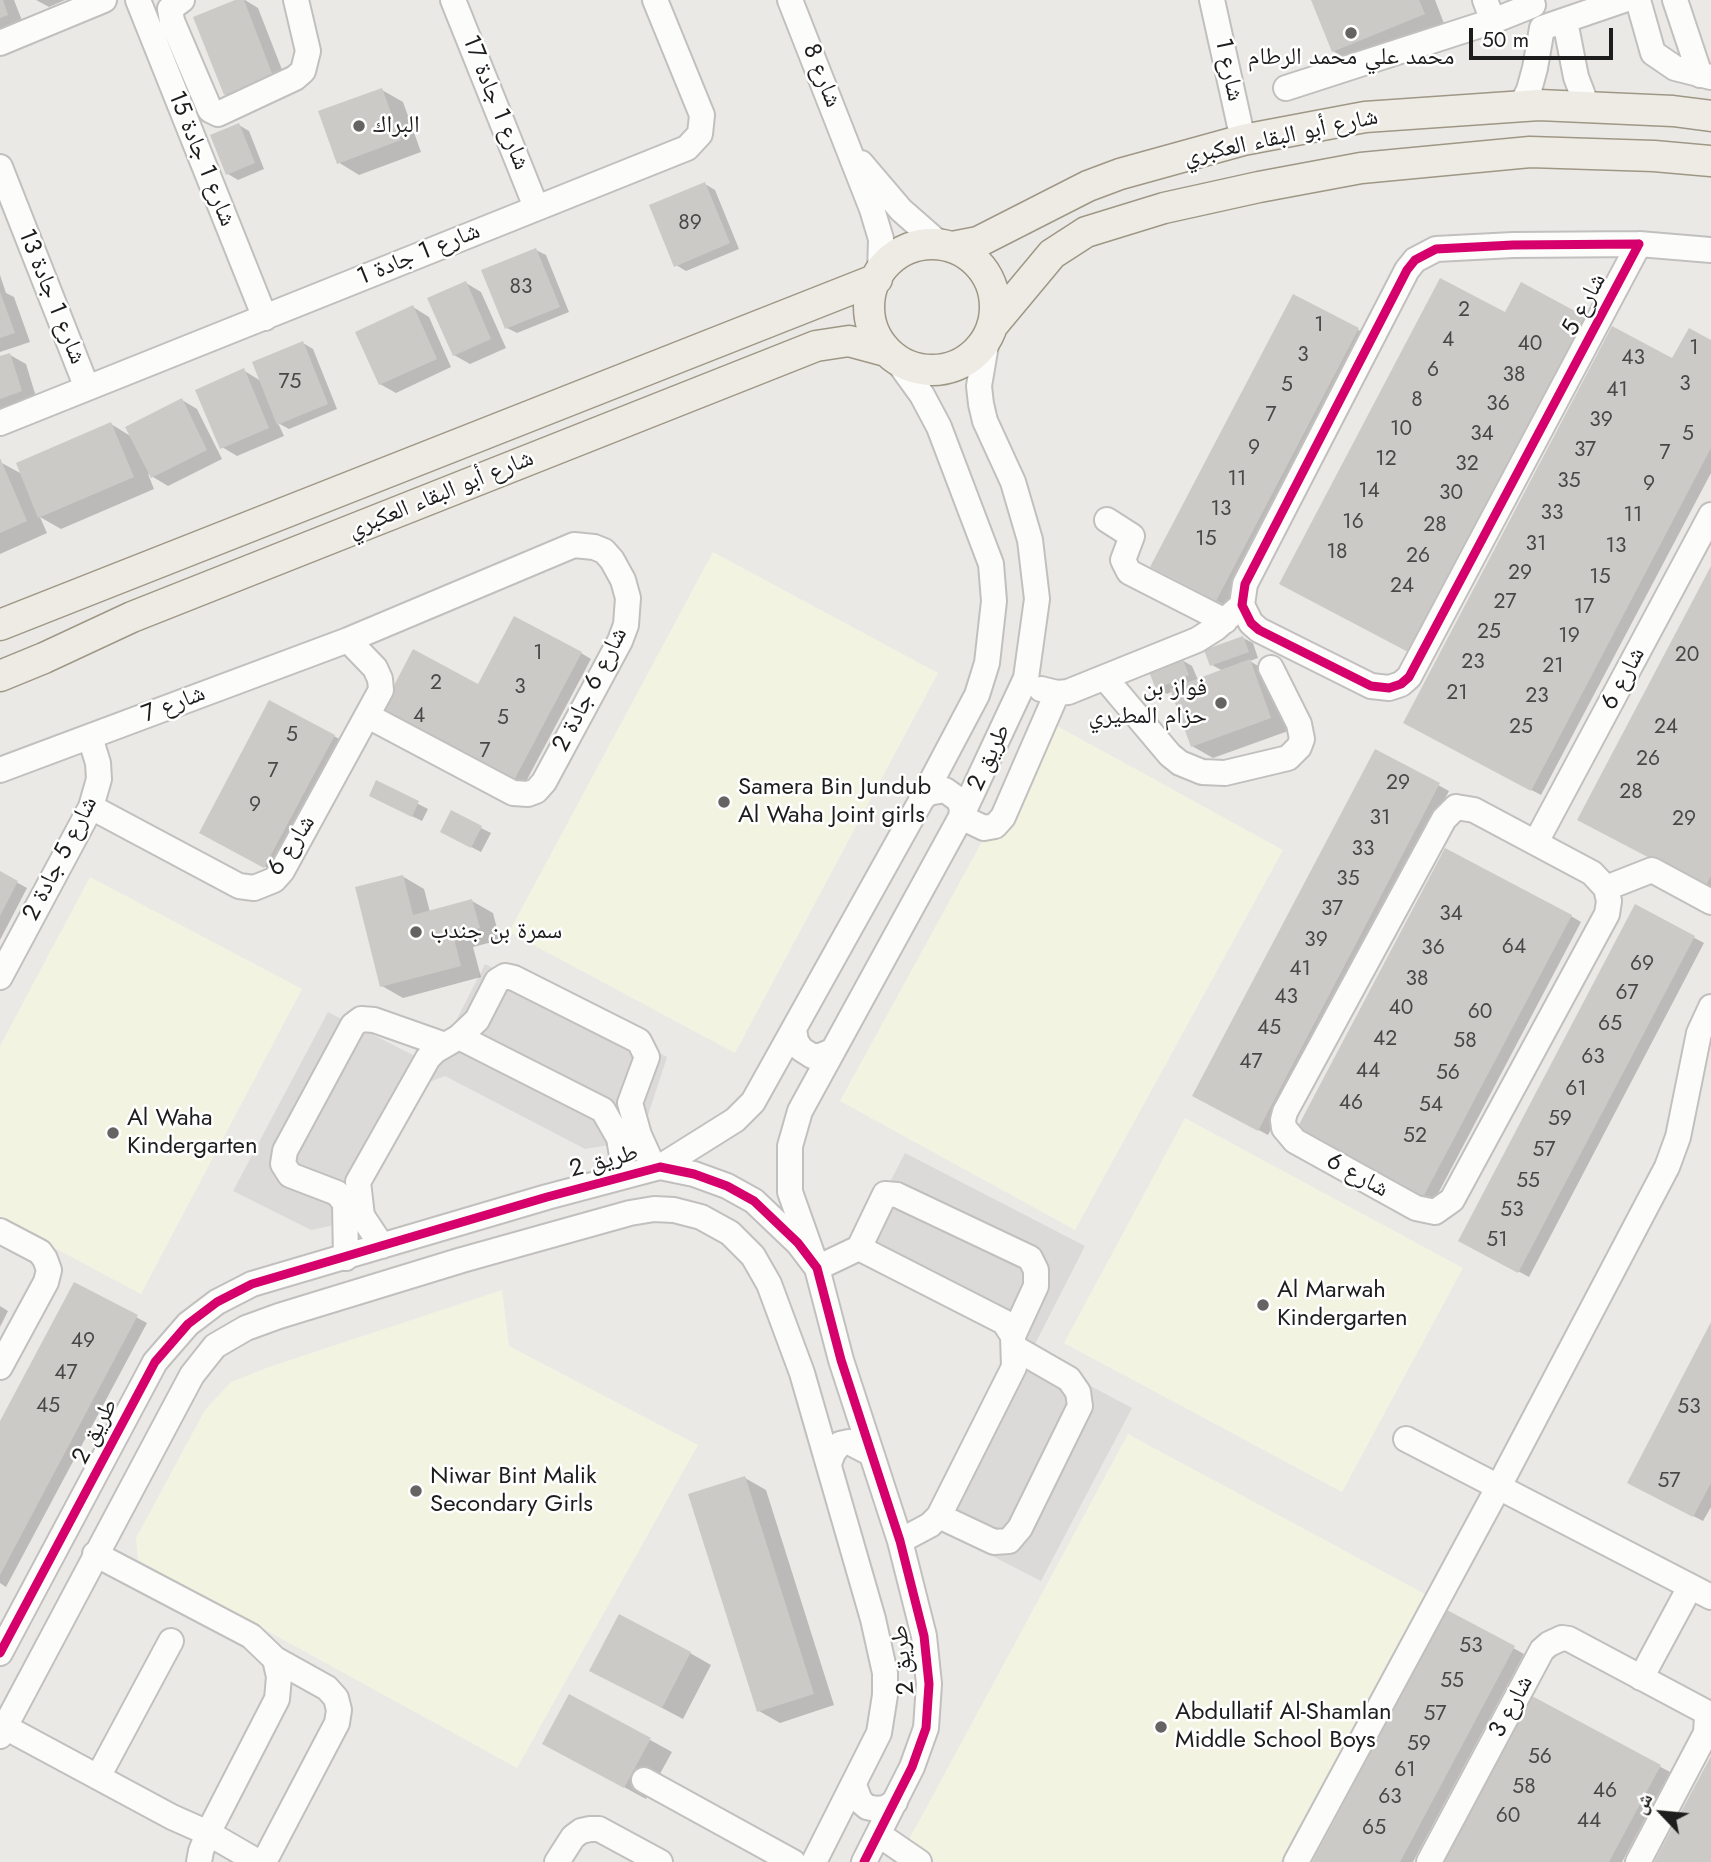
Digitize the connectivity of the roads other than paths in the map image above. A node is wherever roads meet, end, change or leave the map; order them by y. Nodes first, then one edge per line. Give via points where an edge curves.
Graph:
1 (104, 0) edge
2 (138, 0) edge
3 (182, 0) edge
4 (296, 0) edge
5 (453, 0) edge
6 (655, 0) edge
7 (790, 0) edge
8 (1212, 0) edge
9 (1624, 0) edge
10 (1638, 0) edge
11 (1675, 0) edge
12 (1533, 5) dead end
13 (1587, 6) edge
14 (1489, 11) edge
15 (1565, 21) junction
16 (0, 43) edge
17 (1704, 65) edge
18 (1286, 88) dead end
19 (1587, 106) junction
20 (1520, 107) junction
21 (1711, 116) edge
22 (1243, 140) junction
23 (851, 152) junction
24 (1602, 155) junction
25 (1711, 161) edge
26 (0, 167) edge
27 (1711, 181) edge
28 (536, 206) junction
29 (1639, 244) junction
30 (947, 246) junction
31 (1711, 250) edge
32 (879, 276) junction
33 (265, 318) junction
34 (989, 332) junction
35 (891, 355) junction
36 (87, 388) junction
37 (0, 424) edge
38 (318, 500) junction
39 (1711, 515) edge
40 (1107, 520) dead end
41 (1233, 613) junction
42 (132, 617) junction
43 (0, 625) edge
44 (348, 640) junction
45 (44, 658) junction
46 (1272, 668) dead end
47 (0, 676) edge
48 (1105, 678) junction
49 (1024, 685) junction
50 (1057, 693) junction
51 (0, 694) edge
52 (368, 716) junction
53 (90, 737) junction
54 (0, 770) edge
55 (922, 799) junction
56 (91, 807) junction
57 (961, 817) junction
58 (1536, 842) junction
59 (1606, 888) junction
60 (1711, 902) edge
61 (0, 977) edge
62 (1711, 1007) edge
63 (794, 1030) junction
64 (452, 1041) junction
65 (832, 1051) junction
66 (630, 1103) junction
67 (603, 1110) junction
68 (657, 1168) junction
69 (619, 1178) junction
70 (347, 1188) junction
71 (547, 1197) junction
72 (455, 1223) junction
73 (0, 1231) edge
74 (554, 1235) junction
75 (382, 1246) junction
76 (859, 1248) junction
77 (346, 1258) junction
78 (462, 1260) junction
79 (817, 1268) junction
80 (1014, 1342) junction
81 (841, 1360) junction
82 (155, 1362) junction
83 (0, 1367) edge
84 (802, 1373) junction
85 (1406, 1439) dead end
86 (155, 1444) junction
87 (870, 1453) junction
88 (829, 1464) junction
89 (1499, 1486) junction
90 (939, 1516) junction
91 (900, 1541) junction
92 (95, 1554) junction
93 (1700, 1592) edge
94 (171, 1641) dead end
95 (0, 1653) edge
96 (275, 1659) junction
97 (1641, 1678) junction
98 (2, 1731) edge
99 (98, 1777) junction
100 (644, 1780) dead end
101 (854, 1786) junction
102 (895, 1802) junction
103 (172, 1817) junction
104 (208, 1833) junction
105 (878, 1835) junction
106 (187, 1862) edge
107 (200, 1862) edge
108 (261, 1862) edge
109 (557, 1862) edge
110 (660, 1862) edge
111 (793, 1862) edge
112 (814, 1862) edge
113 (864, 1862) edge
114 (919, 1862) edge
115 (1296, 1862) edge
116 (1429, 1862) edge
117 (1638, 1862) edge

1 - 16 street
2 - 33 street, شارع 1 جادة 15
3 - 4 street via 170,9 172,21 210,110 218,114 303,71 308,51
5 - 28 street, شارع 1 جادة 17
6 - 28 street, شارع 1 جادة 1 via 702,116 700,134 687,148
7 - 23 street, شارع 8
8 - 22 street, شارع 1
9 - 13 street
10 - 17 street via 1653,53 1675,68
11 - 17 street
12 - 14 street
13 - 15 street
14 - 18 street
15 - 19 street
15 - 20 street via 1542,28 1529,90
19 - 20 main road, شارع أبو البقاء العكبري
19 - 21 main road, شارع أبو البقاء العكبري
20 - 22 main road, شارع أبو البقاء العكبري via 1365,117
22 - 30 main road, شارع أبو البقاء العكبري via 1120,174 978,242
23 - 30 street, شارع 8 via 901,210
23 - 32 street, شارع 8 via 881,239
24 - 25 main road, شارع أبو البقاء العكبري
24 - 27 main road
24 - 34 main road, شارع أبو البقاء العكبري via 1530,152 1361,169 1164,208 1086,232 1052,254
26 - 36 street, شارع 1 جادة 13
28 - 33 street, شارع 1 جادة 1
29 - 31 street
29 - 41 street, شارع 5 via 1436,249 1415,260
29 - 41 street, شارع 5 via 1409,677 1389,688 1371,686
30 - 32 main road via 907,250 892,259
30 - 34 main road via 979,264 990,281 995,300
32 - 35 main road via 870,304 871,321
32 - 38 main road, شارع أبو البقاء العكبري
33 - 36 street, شارع 1 جادة 1
34 - 35 main road via 976,353 944,370 908,366
34 - 49 street, طريق 2 via 979,386 981,404 1020,505 1036,587
35 - 42 main road, شارع أبو البقاء العكبري via 849,341 816,346
35 - 55 street, طريق 2 via 922,395 939,427 991,564 994,601 987,663 977,695
36 - 37 street, شارع 1 جادة 1
38 - 42 main road via 329,513 323,526 310,535 163,595
38 - 43 main road, شارع أبو البقاء العكبري
39 - 58 street, شارع 6
40 - 41 street via 1132,536 1123,560 1129,572
41 - 48 street via 1196,640
42 - 45 main road, شارع أبو البقاء العكبري
44 - 52 street, شارع 6 via 380,679 381,690
44 - 52 street, شارع 6 جادة 2 via 574,545 604,551 623,580 628,609 620,641 536,791 513,793
44 - 53 street, شارع 7
45 - 47 main road, شارع أبو البقاء العكبري
45 - 51 street
46 - 48 street via 1299,724 1299,747 1288,758 1225,773 1202,772 1180,763
48 - 50 street
49 - 50 street
49 - 57 street, طريق 2
50 - 57 street via 1000,821 984,828
52 - 56 street, شارع 6 via 282,871 267,884 239,886
53 - 54 street, شارع 7
53 - 56 street, شارع 5 جادة 2 via 99,779
55 - 57 street via 945,790 959,800
55 - 63 street, طريق 2
56 - 61 street, شارع 5 جادة 2
57 - 65 street, طريق 2
58 - 59 street, شارع 6 via 1592,873
58 - 59 street, شارع 6 via 1474,810 1456,807 1449,813 1285,1112 1284,1128 1295,1141 1416,1208 1442,1209 1452,1200 1607,914
59 - 60 street via 1652,870
62 - 89 street via 1699,1033 1678,1138 1667,1167
63 - 65 street via 801,1049 812,1056
63 - 68 street, طريق 2 via 753,1102 735,1121
64 - 66 street via 477,1020 497,981 513,978 639,1041 647,1057
64 - 67 street
64 - 70 street via 428,1058
64 - 70 street via 374,1020 361,1019 353,1025 285,1151 283,1164 290,1175
65 - 79 street, طريق 2 via 800,1111 790,1146 790,1192
66 - 67 street via 614,1111
66 - 68 street via 639,1135
67 - 69 street via 619,1138
68 - 69 street, طريق 2
68 - 79 street, طريق 2 via 694,1174 754,1201
69 - 71 street, طريق 2
70 - 75 street
70 - 77 street
71 - 72 street, طريق 2
71 - 74 street via 533,1214 534,1220 536,1228
72 - 75 street, طريق 2
72 - 78 street via 471,1232 473,1241
73 - 83 street via 40,1252 49,1270
74 - 78 street, طريق 2
74 - 84 street, طريق 2 via 654,1209 715,1223 753,1256 769,1284
75 - 77 street, طريق 2
76 - 79 street
76 - 80 street via 1004,1322
76 - 80 street via 885,1194 897,1195 1030,1258 1036,1286
77 - 82 street, طريق 2 via 252,1284 217,1302 188,1324
78 - 86 street, طريق 2 via 279,1316 215,1346 192,1375
79 - 81 street, طريق 2
80 - 90 street via 1014,1367
80 - 90 street via 1069,1379 1080,1406 1020,1528 1009,1541 994,1542
81 - 84 street via 828,1380 817,1381
81 - 87 street, طريق 2
82 - 86 street via 159,1372 156,1385 139,1427 142,1436
82 - 95 street, طريق 2
84 - 88 street, طريق 2
85 - 89 street
86 - 92 street, طريق 2
87 - 88 street via 849,1442 840,1444
87 - 91 street, طريق 2
88 - 101 street, طريق 2 via 885,1673 879,1733
89 - 93 street
89 - 115 street
90 - 91 street
91 - 102 street, طريق 2 via 924,1636 929,1684 926,1728
92 - 96 street via 251,1636
92 - 98 street, طريق 2
93 - 97 street
94 - 99 street
96 - 104 street via 279,1677 276,1699
96 - 108 street via 327,1688 339,1710 337,1723
97 - 116 street, شارع 3 via 1569,1639 1562,1638 1542,1650
97 - 117 street, شارع 3 via 1704,1711 1707,1725
98 - 99 street
99 - 103 street
100 - 111 street
101 - 102 street via 867,1807 886,1808
101 - 112 street, طريق 2
102 - 105 street, طريق 2
103 - 104 street
103 - 106 street
104 - 107 street
104 - 108 street
105 - 113 street, طريق 2
105 - 114 street
109 - 110 street via 573,1837 599,1829

